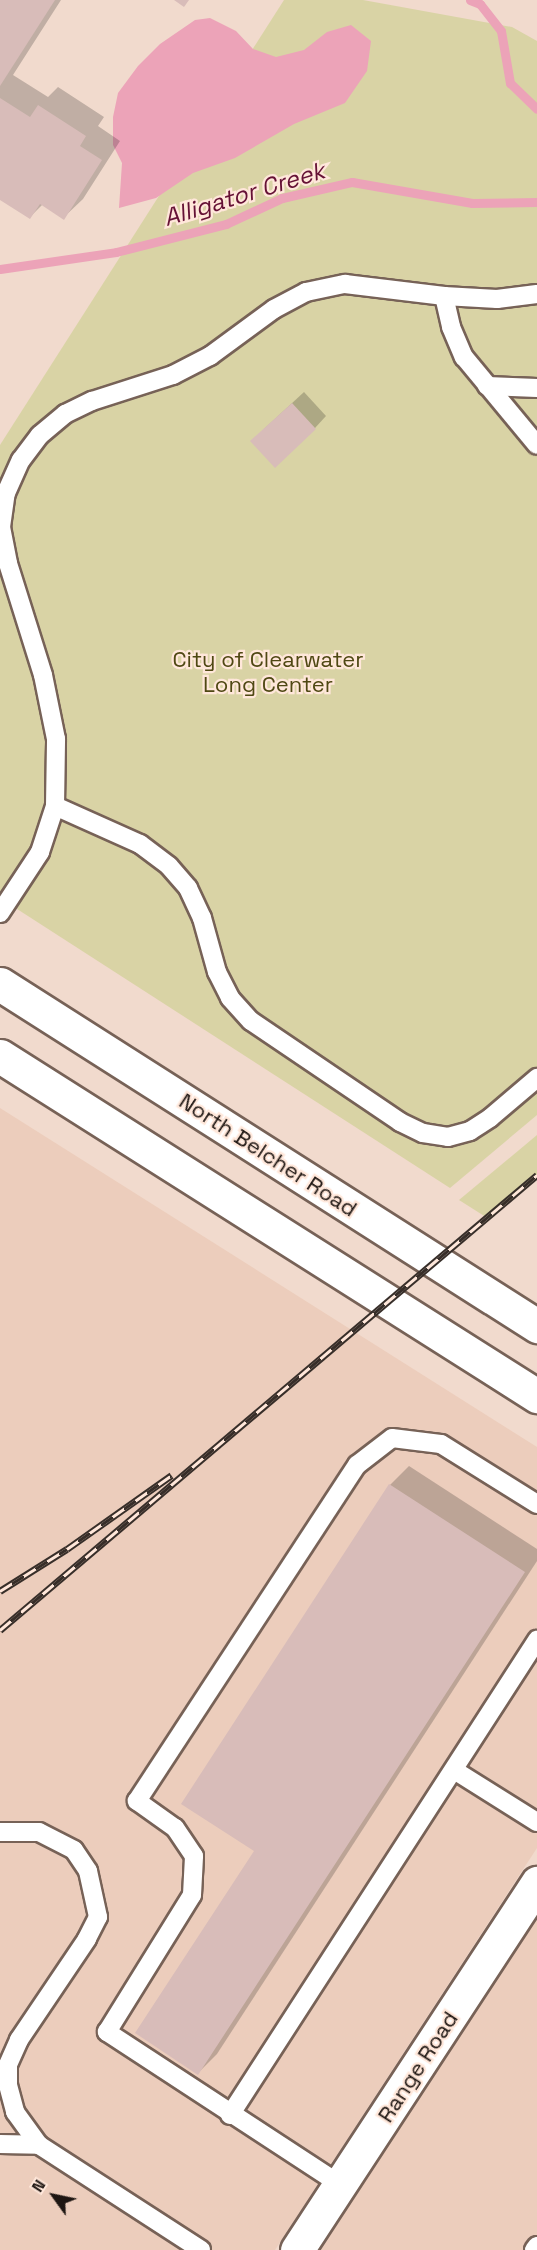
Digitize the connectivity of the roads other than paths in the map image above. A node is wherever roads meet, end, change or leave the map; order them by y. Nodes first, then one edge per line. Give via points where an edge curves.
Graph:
1 (537, 294) edge
2 (444, 296) junction
3 (487, 386) junction
4 (537, 388) edge
5 (537, 445) edge
6 (55, 806) junction
7 (0, 913) edge
8 (0, 984) edge
9 (0, 1056) edge
10 (537, 1078) edge
11 (537, 1326) edge
12 (537, 1396) edge
13 (537, 1504) edge
14 (537, 1640) edge
15 (454, 1770) junction
16 (537, 1822) edge
17 (0, 1832) edge
18 (537, 1883) edge
19 (231, 2115) junction
20 (0, 2144) edge
21 (39, 2145) junction
22 (341, 2185) junction
23 (537, 2246) edge
24 (201, 2250) edge
25 (297, 2250) edge
26 (534, 2250) edge

1 - 2 lane via 497,299
2 - 3 lane via 451,327 464,357
2 - 6 lane via 345,284 306,292 274,309 210,356 173,375 92,401 65,414 40,435 21,460 6,493 1,527 8,563 44,675 56,739
3 - 4 lane
3 - 5 lane
6 - 7 lane via 40,852
6 - 10 lane via 140,844 169,866 188,888 202,918 217,972 230,998 251,1021 400,1122 448,1137 470,1131
8 - 11 main road, North Belcher Road
9 - 12 main road
13 - 19 lane via 441,1444 392,1438 357,1465 138,1801 175,1828 194,1856 192,1895 107,2032
14 - 15 lane
15 - 16 lane
15 - 19 lane
17 - 21 lane via 39,1832 74,1850 88,1871 98,1917 19,2040 8,2065 15,2112
18 - 22 main road, Range Road
19 - 22 lane
20 - 21 lane
21 - 24 lane
22 - 25 main road, Range Road
23 - 26 lane

